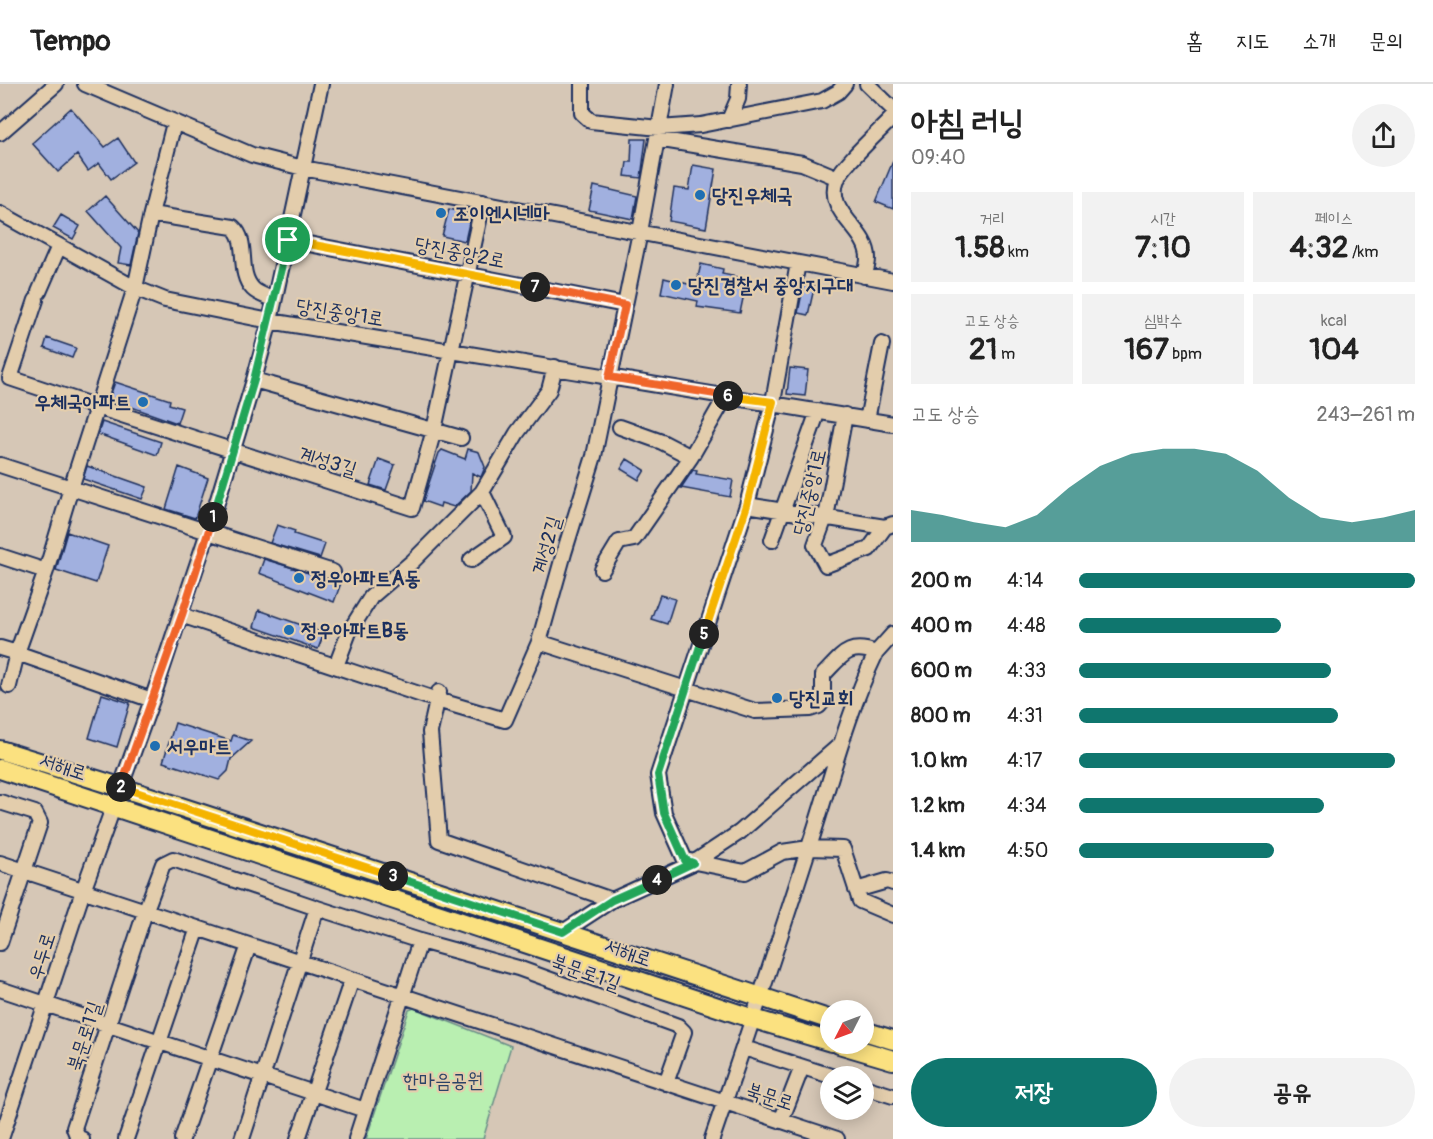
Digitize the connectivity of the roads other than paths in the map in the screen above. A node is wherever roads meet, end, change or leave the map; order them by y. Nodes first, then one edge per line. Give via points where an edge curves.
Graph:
1 (56, 84) edge
2 (85, 84) edge
3 (321, 84) edge
4 (582, 84) edge
5 (667, 84) edge
6 (739, 84) edge
7 (845, 84) edge
8 (867, 84) edge
9 (893, 109) edge
10 (893, 117) edge
11 (729, 120) junction
12 (174, 123) junction
13 (0, 133) edge
14 (658, 134) junction
15 (303, 168) junction
16 (838, 178) junction
17 (483, 202) junction
18 (0, 213) edge
19 (151, 214) junction
20 (640, 232) junction
21 (288, 240) junction
22 (59, 246) junction
23 (798, 262) junction
24 (468, 273) junction
25 (864, 276) junction
26 (893, 281) edge
27 (135, 288) junction
28 (274, 300) junction
29 (625, 305) junction
30 (270, 321) junction
31 (882, 344) dead end
32 (450, 349) junction
33 (555, 366) junction
34 (609, 377) junction
35 (254, 380) junction
36 (726, 396) junction
37 (773, 402) junction
38 (97, 407) junction
39 (818, 411) junction
40 (845, 415) junction
41 (867, 420) junction
42 (893, 424) edge
43 (620, 427) dead end
44 (435, 430) junction
45 (461, 438) dead end
46 (232, 452) junction
47 (691, 457) junction
48 (0, 465) edge
49 (71, 488) junction
50 (482, 492) junction
51 (747, 505) junction
52 (782, 512) junction
53 (826, 516) junction
54 (889, 526) edge
55 (208, 532) junction
56 (772, 540) dead end
57 (0, 556) edge
58 (471, 560) dead end
59 (602, 570) dead end
60 (46, 571) junction
61 (333, 572) dead end
62 (182, 615) junction
63 (893, 634) edge
64 (539, 642) junction
65 (0, 648) edge
66 (17, 653) junction
67 (876, 653) junction
68 (336, 666) junction
69 (9, 686) dead end
70 (685, 689) junction
71 (438, 696) junction
72 (152, 700) junction
73 (841, 744) junction
74 (0, 750) edge
75 (0, 769) edge
76 (120, 787) junction
77 (0, 802) edge
78 (113, 806) junction
79 (809, 848) junction
80 (0, 863) edge
81 (693, 863) junction
82 (24, 871) junction
83 (893, 883) edge
84 (856, 890) junction
85 (83, 891) junction
86 (612, 900) junction
87 (317, 908) junction
88 (146, 911) junction
89 (893, 915) edge
90 (198, 928) junction
91 (563, 932) junction
92 (420, 941) junction
93 (0, 943) edge
94 (249, 945) junction
95 (301, 962) junction
96 (352, 979) junction
97 (0, 989) edge
98 (404, 994) junction
99 (760, 997) junction
100 (45, 1005) junction
101 (820, 1016) edge
102 (754, 1019) junction
103 (108, 1025) junction
104 (874, 1034) edge
105 (820, 1039) edge
106 (893, 1040) edge
107 (159, 1042) junction
108 (744, 1047) junction
109 (873, 1054) edge
110 (209, 1058) junction
111 (893, 1060) edge
112 (802, 1067) junction
113 (820, 1073) edge
114 (262, 1076) junction
115 (666, 1083) junction
116 (874, 1090) edge
117 (314, 1093) junction
118 (893, 1096) edge
119 (725, 1102) junction
120 (365, 1110) junction
121 (4, 1113) edge
122 (781, 1121) junction
123 (80, 1138) edge
124 (1, 1139) edge
125 (126, 1139) edge
126 (182, 1139) edge
127 (242, 1139) edge
128 (298, 1139) edge
129 (356, 1139) edge
130 (712, 1139) edge
131 (837, 1139) edge

1 - 13 street
2 - 12 street
3 - 15 street
4 - 14 street via 582,113 591,121
5 - 14 street
6 - 11 street via 738,99
7 - 11 street via 822,101
8 - 9 street
10 - 16 street
11 - 14 street
12 - 15 street via 252,155
12 - 19 street
14 - 16 street via 802,163
14 - 20 street
15 - 17 street
15 - 21 street
16 - 25 street via 835,199 866,248
17 - 20 street
17 - 24 street
18 - 22 street, 당진중앙1로
19 - 27 street
19 - 28 street via 233,227 241,240 246,279 254,290
20 - 23 street
20 - 29 street
21 - 24 street, 당진중앙2로
21 - 28 street
22 - 27 street, 당진중앙1로
22 - 38 street, 계성3길 via 37,296 10,378
23 - 25 street
23 - 37 street
24 - 29 street, 당진중앙2로
24 - 32 street
25 - 26 street
27 - 30 street, 당진중앙1로 via 165,300
27 - 38 street
28 - 30 street
29 - 34 street
30 - 32 street, 당진중앙1로
30 - 35 street
31 - 41 street
32 - 33 street, 당진중앙1로
32 - 44 street
33 - 34 street, 당진중앙1로
33 - 50 street via 549,390 517,433
34 - 36 street, 당진중앙1로
34 - 64 street, 계성2길 via 594,456
35 - 44 street
35 - 46 street
36 - 37 street, 당진중앙1로
36 - 47 street
37 - 39 street, 당진중앙1로
37 - 51 street
38 - 46 street, 계성3길
38 - 49 street
39 - 40 street, 당진중앙1로
39 - 52 street, 당진중앙1로
40 - 41 street, 당진중앙1로
40 - 53 street, 당진중앙1로
41 - 42 street, 당진중앙1로
43 - 47 street
44 - 45 street
44 - 46 street, 계성3길 via 411,508
46 - 55 street
47 - 59 street via 634,538 619,542
48 - 49 street
49 - 55 street
49 - 60 street
50 - 58 street via 504,537
50 - 68 street via 414,561 371,597 349,632
51 - 52 street, 당진중앙1로
51 - 70 street
52 - 53 street
52 - 56 street, 당진중앙1로
53 - 54 street
53 - 54 street, 당진중앙1로 via 815,545 826,565 869,549
55 - 61 street
55 - 62 street
57 - 60 street
60 - 66 street
62 - 68 street
62 - 72 street
63 - 67 street
64 - 70 street
64 - 71 street, 계성2길 via 505,720
65 - 66 street
66 - 69 street
66 - 72 street
67 - 70 street via 861,647 847,651 823,675 823,701 810,709 755,711
67 - 73 street
68 - 71 street
70 - 81 street via 658,775 664,813 685,860
71 - 86 street via 430,732 439,840
72 - 76 street
73 - 79 street
73 - 81 street via 740,832
74 - 76 main road, 서해로
75 - 78 main road, 서해로
76 - 78 street, 우두로
76 - 91 main road, 서해로
77 - 82 street via 35,813 40,823
78 - 85 street, 우두로
78 - 102 main road, 서해로
79 - 81 street via 782,852 745,872
79 - 84 street via 843,849
79 - 99 street
80 - 82 street
81 - 86 street
82 - 85 street
82 - 93 street
83 - 84 street via 887,881
84 - 89 street via 860,901
85 - 88 street
85 - 100 street, 우두로
86 - 91 street
87 - 88 street, 북문로1길 via 173,859 163,864
87 - 92 street, 북문로1길
87 - 95 street
88 - 90 street
88 - 103 street, 북문로1길
90 - 94 street
90 - 107 street
91 - 99 main road, 서해로
92 - 98 street
92 - 115 street, 북문로1길 via 550,979 678,1026 684,1032
94 - 95 street
94 - 110 street
95 - 96 street
95 - 114 street
96 - 98 street
96 - 117 street
97 - 100 street
98 - 115 street
98 - 120 street
99 - 101 main road, 서해로
99 - 102 street
100 - 103 street
100 - 121 street, 우두로
102 - 105 main road, 서해로
102 - 108 street
103 - 107 street
103 - 123 street, 북문로1길 via 74,1128
104 - 106 main road
107 - 110 street
107 - 125 street
108 - 112 street, 북문로
108 - 119 street, 북문로
109 - 111 main road
110 - 114 street
110 - 126 street
112 - 113 street, 북문로
112 - 122 street
114 - 117 street
114 - 127 street
115 - 119 street
116 - 118 street
117 - 120 street
117 - 128 street
119 - 122 street, 북문로
119 - 130 street, 북문로
120 - 129 street
121 - 124 street, 우두로
122 - 131 street, 북문로

